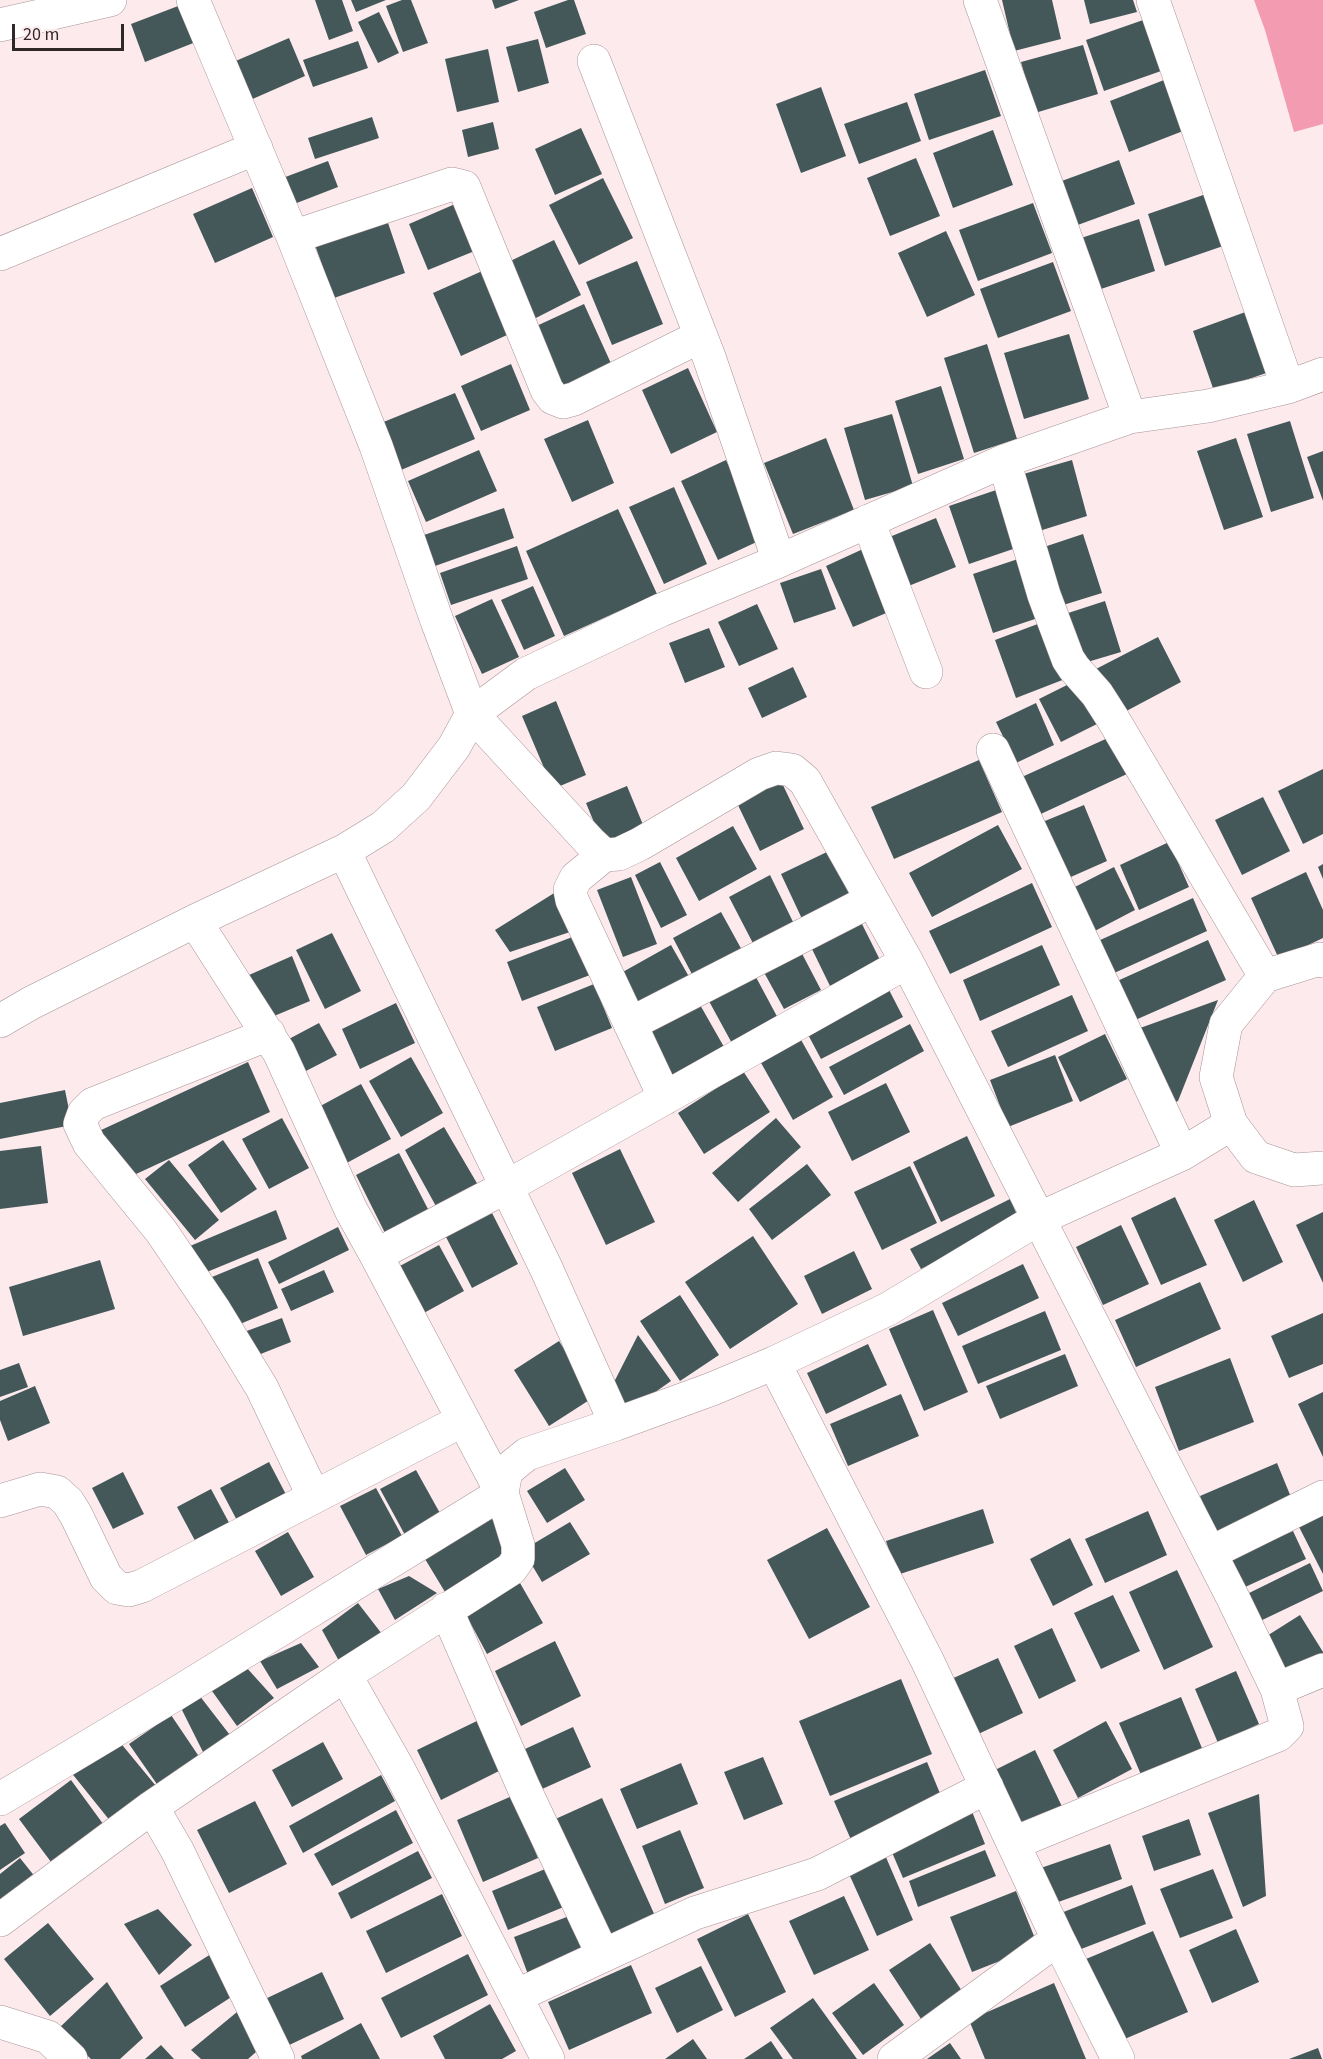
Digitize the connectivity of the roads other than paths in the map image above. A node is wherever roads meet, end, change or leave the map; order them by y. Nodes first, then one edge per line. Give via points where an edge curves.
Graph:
1 (110, 0) edge
2 (193, 0) edge
3 (980, 0) edge
4 (1153, 0) edge
5 (0, 25) edge
6 (594, 61) dead end
7 (256, 148) junction
8 (294, 237) junction
9 (0, 254) edge
10 (701, 336) junction
11 (1323, 374) edge
12 (1288, 387) junction
13 (1130, 417) junction
14 (1004, 461) junction
15 (868, 522) junction
16 (779, 561) junction
17 (926, 672) dead end
18 (472, 714) junction
19 (993, 750) dead end
20 (344, 851) junction
21 (604, 855) junction
22 (872, 900) junction
23 (195, 921) junction
24 (1323, 961) edge
25 (907, 962) junction
26 (1265, 976) junction
27 (0, 1021) edge
28 (630, 1024) junction
29 (269, 1034) junction
30 (665, 1098) junction
31 (1231, 1124) junction
32 (1182, 1154) junction
33 (1323, 1168) edge
34 (506, 1187) junction
35 (1038, 1219) junction
36 (376, 1255) junction
37 (774, 1363) junction
38 (463, 1420) junction
39 (616, 1424) junction
40 (502, 1493) junction
41 (314, 1497) junction
42 (1323, 1497) edge
43 (0, 1501) edge
44 (1210, 1553) junction
45 (446, 1609) junction
46 (1323, 1670) edge
47 (345, 1675) junction
48 (1277, 1689) junction
49 (987, 1787) junction
50 (0, 1798) edge
51 (152, 1807) junction
52 (1014, 1844) junction
53 (0, 1920) edge
54 (1058, 1939) junction
55 (603, 1955) junction
56 (516, 1996) junction
57 (0, 2022) edge
58 (70, 2059) edge
59 (278, 2059) edge
60 (548, 2059) edge
61 (894, 2059) edge
62 (1118, 2059) edge

1 - 5 street
2 - 7 street
3 - 13 street
4 - 12 street
6 - 10 street
7 - 8 street
7 - 9 street
8 - 10 street via 452,184 464,187 547,390 563,402
8 - 18 street via 376,446
10 - 16 street
11 - 12 street
12 - 13 street via 1208,406
13 - 14 street
14 - 15 street
14 - 26 street via 1044,595 1068,659 1113,719
15 - 16 street
15 - 17 street
16 - 18 street via 661,610 526,674
18 - 20 street via 454,747 416,797 383,827
18 - 21 street
19 - 32 street
20 - 23 street
20 - 34 street
21 - 22 street via 620,854 640,844 759,774 776,768 792,770 805,781
21 - 28 street via 576,878 570,891
22 - 25 street
22 - 28 street
23 - 27 street
23 - 29 street
24 - 26 street
25 - 30 street
25 - 35 street
26 - 31 street via 1226,1024 1216,1077
28 - 30 street
29 - 36 street
29 - 41 street via 93,1104 80,1124 89,1143 161,1231 215,1311 261,1388
30 - 34 street
31 - 32 street
31 - 33 street via 1256,1157 1294,1170
32 - 35 street
34 - 36 street
34 - 39 street
35 - 37 street via 888,1309
35 - 44 street
36 - 38 street
37 - 39 street
37 - 49 street via 927,1660
38 - 40 street
38 - 41 street
39 - 40 street via 527,1454 506,1471
40 - 45 street via 518,1545 518,1559 511,1569
40 - 50 street
41 - 43 street via 129,1590 117,1588 106,1577 76,1515 57,1492 40,1489
42 - 44 street
44 - 48 street
45 - 47 street
45 - 55 street via 523,1786
46 - 48 street
47 - 51 street
47 - 56 street
48 - 52 street via 1287,1726 1278,1735
49 - 52 street
49 - 55 street via 817,1874 695,1914
51 - 53 street
51 - 59 street via 177,1850
52 - 54 street
54 - 61 street
54 - 62 street
55 - 56 street
56 - 60 street
57 - 58 street via 48,2037

